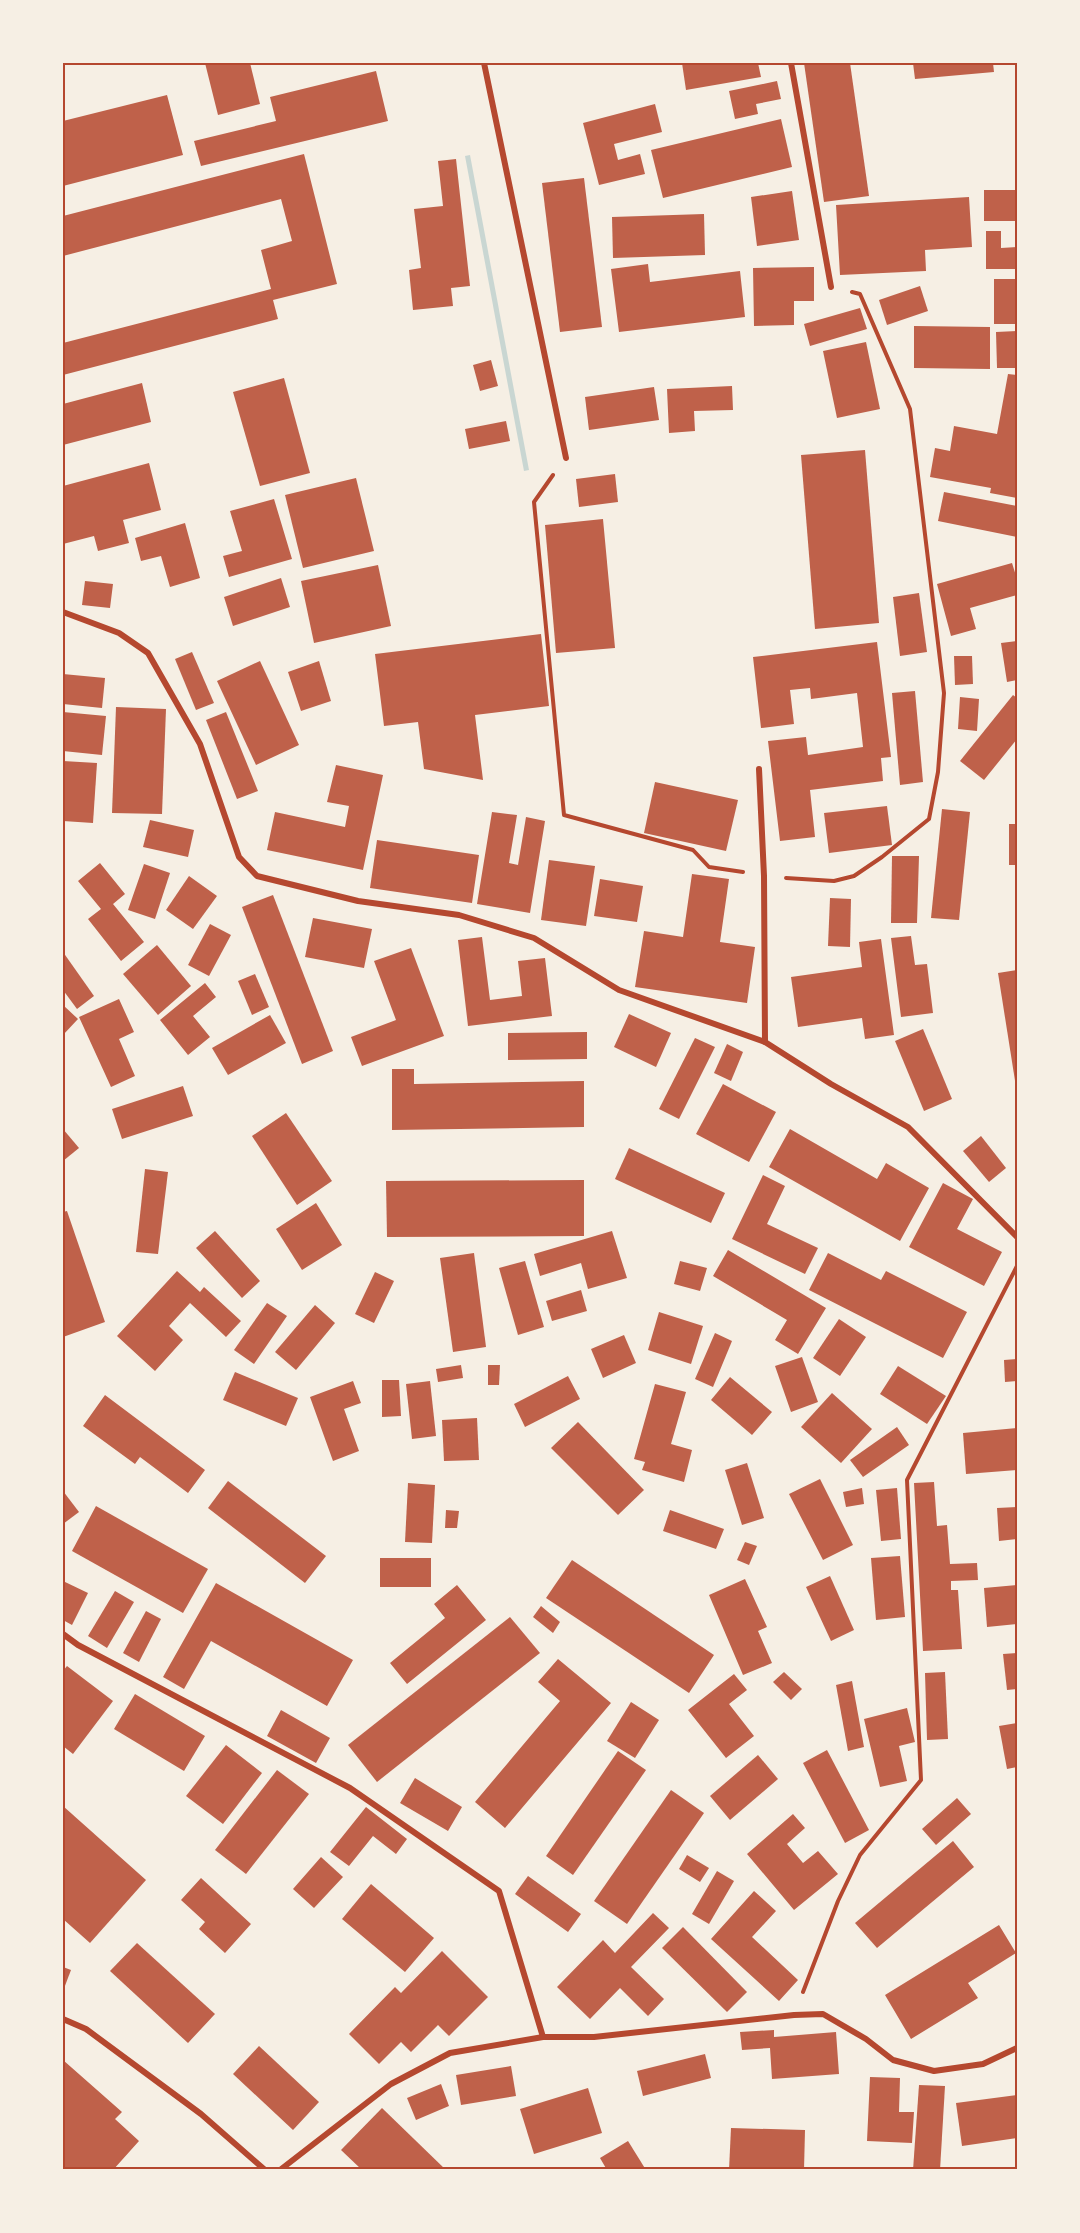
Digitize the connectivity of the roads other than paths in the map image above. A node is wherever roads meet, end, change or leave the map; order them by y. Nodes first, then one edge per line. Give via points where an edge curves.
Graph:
1 (484, 63) edge
2 (791, 63) edge
3 (831, 287) road end
4 (566, 458) road end
5 (63, 612) edge
6 (759, 769) dead end
7 (765, 1042) junction
8 (1017, 1237) edge
9 (63, 1634) edge
10 (63, 2019) edge
11 (543, 2037) junction
12 (1017, 2048) edge
13 (265, 2170) edge
14 (280, 2170) edge

1 - 4 street
2 - 3 street
5 - 7 street via 119,633 148,653 200,744 239,857 258,876 358,901 459,915 534,939 619,990
6 - 7 street
7 - 8 street via 908,1127
9 - 11 street via 350,1788 499,1891
10 - 13 street via 86,2029 201,2114
11 - 12 street via 594,2037 823,2014 893,2060 934,2071 983,2064
11 - 14 street via 450,2053 391,2084

